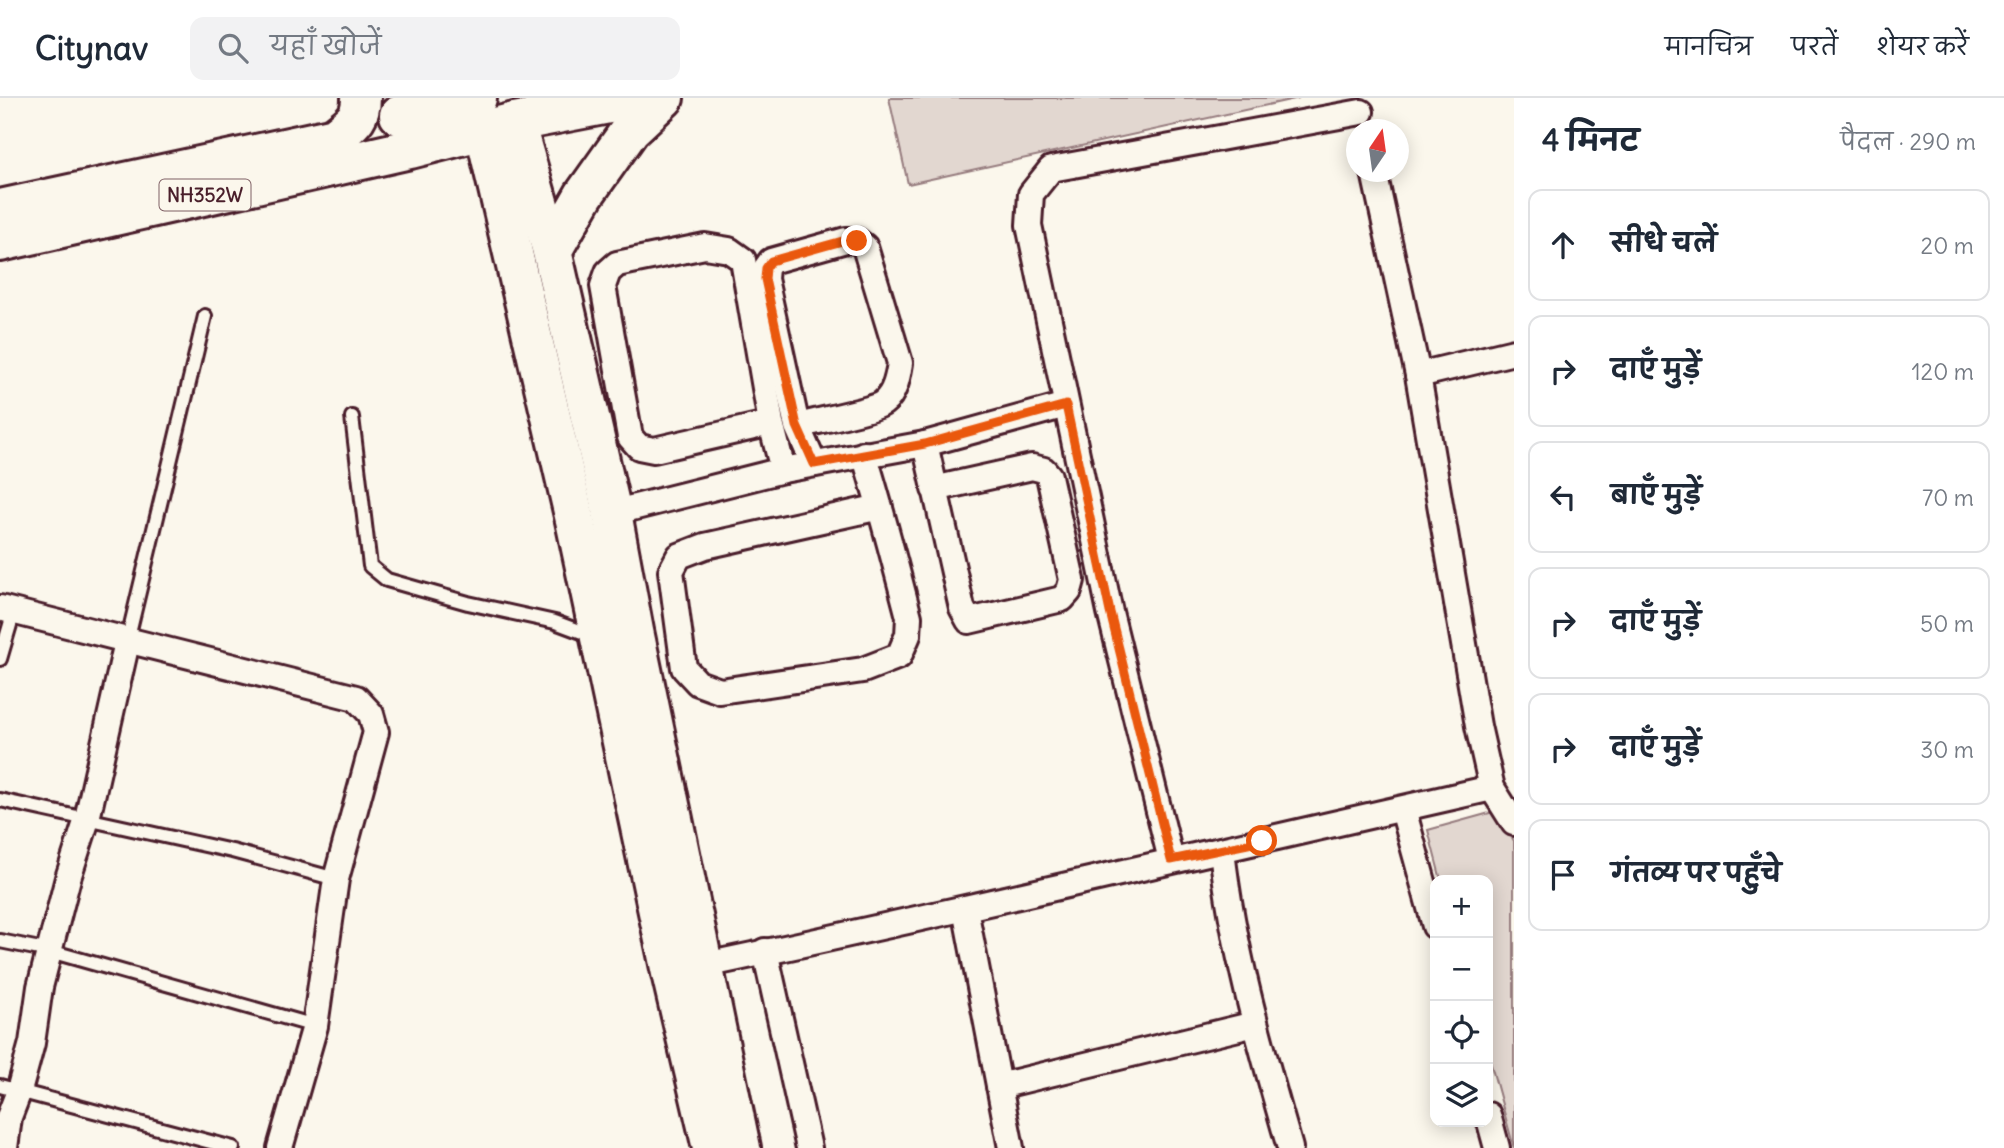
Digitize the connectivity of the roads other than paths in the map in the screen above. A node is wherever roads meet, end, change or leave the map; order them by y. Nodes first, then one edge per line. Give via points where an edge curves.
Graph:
1 (360, 98) edge
2 (640, 98) edge
3 (664, 98) edge
4 (1361, 113) edge
5 (492, 116) edge
6 (402, 120) edge
7 (1376, 182) edge
8 (0, 209) edge
9 (0, 242) edge
10 (552, 251) junction
11 (205, 316) dead end
12 (1514, 352) edge
13 (1418, 375) junction
14 (1066, 405) junction
15 (352, 416) dead end
16 (771, 423) junction
17 (797, 426) junction
18 (925, 444) junction
19 (864, 454) junction
20 (814, 464) junction
21 (783, 470) junction
22 (934, 489) junction
23 (880, 507) junction
24 (612, 513) junction
25 (7, 610) edge
26 (617, 635) junction
27 (127, 642) junction
28 (0, 659) edge
29 (1492, 788) junction
30 (0, 800) edge
31 (1403, 808) junction
32 (87, 819) junction
33 (1514, 823) edge
34 (1222, 850) junction
35 (1171, 860) junction
36 (337, 879) junction
37 (1430, 908) edge
38 (965, 909) junction
39 (0, 941) edge
40 (50, 951) junction
41 (765, 951) junction
42 (687, 969) junction
43 (1255, 1024) junction
44 (316, 1026) junction
45 (999, 1087) junction
46 (9, 1088) edge
47 (1491, 1127) edge
48 (5, 1148) edge
49 (233, 1148) edge
50 (280, 1148) edge
51 (712, 1148) edge
52 (741, 1148) edge
53 (810, 1148) edge
54 (1011, 1148) edge
55 (1290, 1148) edge
56 (1497, 1148) edge

1 - 8 main road, NH352W via 361,112 335,137
2 - 5 main road
3 - 10 main road via 630,130
4 - 14 street via 1051,169 1031,194 1029,225
5 - 6 main road, NH352W
5 - 10 main road
5 - 26 main road via 575,520
6 - 9 main road, NH352W
7 - 13 street
10 - 24 main road
11 - 27 lane
12 - 13 street
13 - 29 street
14 - 18 street
14 - 35 street via 1110,612
15 - 26 lane via 370,566 387,580 468,603
16 - 16 street via 743,260 729,250 705,246 617,264 608,272 603,286 630,437 639,447 654,450
16 - 21 street
17 - 17 street via 766,268 771,261 857,241 865,247 900,363 898,376 882,404
17 - 20 street
18 - 19 street
18 - 22 street
19 - 20 street
19 - 23 street
20 - 21 street
21 - 24 street
22 - 22 street via 968,621 1062,599 1069,591 1072,580 1044,470 1032,467
23 - 23 street via 705,546 679,556 671,571 684,668 698,683 720,691 863,670 899,656 908,635 909,617
24 - 26 main road
25 - 27 street
25 - 28 lane
26 - 42 main road
27 - 32 street
27 - 36 street via 356,698 371,715 376,732
29 - 31 street
29 - 33 street
30 - 32 lane
31 - 34 street
31 - 37 street
32 - 36 lane
32 - 40 street
34 - 35 street
34 - 43 street via 1227,902
35 - 38 street
36 - 44 street
38 - 41 street
38 - 45 street
39 - 40 lane
40 - 44 lane
40 - 46 street via 32,1043
41 - 42 street
41 - 53 street
42 - 51 main road
42 - 52 main road
43 - 45 street
43 - 55 street
44 - 50 street
45 - 54 street
46 - 48 street
46 - 49 lane
47 - 56 street

